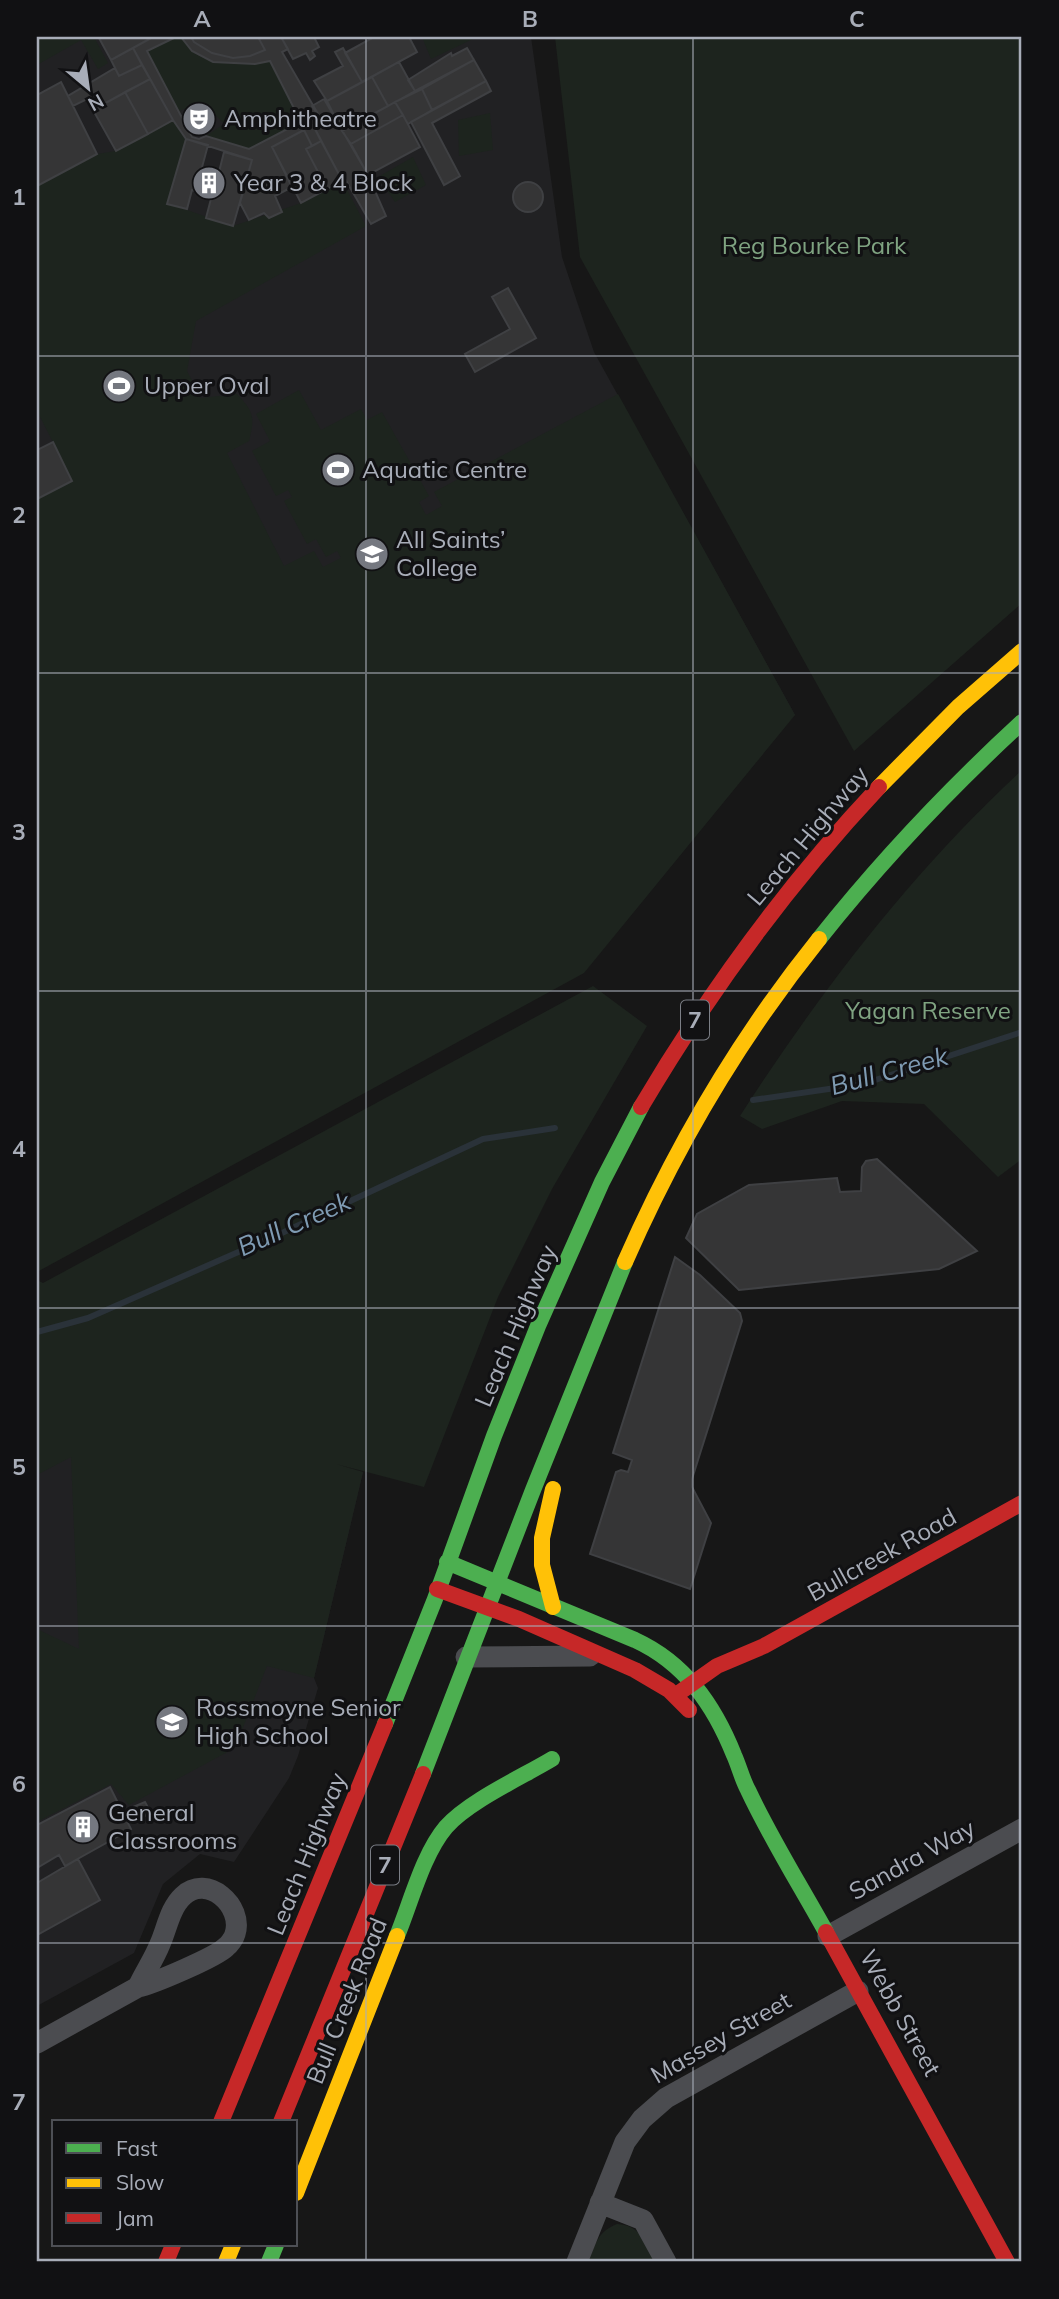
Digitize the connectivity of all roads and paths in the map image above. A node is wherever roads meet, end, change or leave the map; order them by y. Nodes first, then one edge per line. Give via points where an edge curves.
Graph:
1 (1022, 651) edge
2 (1022, 722) edge
3 (595, 1335) junction
4 (1022, 1503) edge
5 (447, 1562) junction
6 (494, 1583) junction
7 (437, 1589) junction
8 (485, 1607) junction
9 (553, 1607) junction
10 (599, 1656) junction
11 (466, 1657) junction
12 (696, 1688) junction
13 (682, 1701) junction
14 (700, 1725) dead end
15 (712, 1744) dead end
16 (552, 1759) dead end
17 (747, 1788) junction
18 (1022, 1829) edge
19 (828, 1936) junction
20 (138, 1987) junction
21 (858, 1991) junction
22 (37, 2043) edge
23 (222, 2120) edge
24 (282, 2120) edge
25 (298, 2188) edge
26 (600, 2203) junction
27 (577, 2262) edge
28 (666, 2262) edge
29 (1007, 2262) edge

1 - 5 main road, Leach Highway / 7 via 912,751 835,831 712,992 600,1186 546,1308
2 - 3 main road, 7 via 944,793 894,848 756,1025 651,1207
3 - 6 main road, 7
3 - 9 main road via 542,1538 542,1565
4 - 12 main road, Bullcreek Road via 764,1646 745,1651
5 - 6 main road, Webb Street
5 - 7 main road, Leach Highway / 7
6 - 8 main road, 7
6 - 9 main road, Webb Street
7 - 8 main road
7 - 23 main road, Leach Highway / 7
8 - 10 main road
8 - 11 main road, 7
9 - 12 main road, Webb Street via 662,1653
10 - 11 street
10 - 13 main road via 657,1681
11 - 24 main road, 7
12 - 13 main road, Bullcreek Road
12 - 17 main road, Webb Street via 735,1755
13 - 14 main road
15 - 17 main road, Webb Street
16 - 25 main road, Bull Creek Road via 469,1808 447,1826 432,1848
17 - 19 main road, Webb Street
18 - 19 street, Sandra Way
19 - 21 main road, Webb Street
20 - 20 street via 183,1895 206,1888 218,1892 232,1909 235,1923 235,1935 226,1948
20 - 22 street
21 - 26 street, Massey Street via 666,2098 625,2142
21 - 29 main road, Webb Street
26 - 27 street, Massey Street
26 - 28 street via 643,2220

